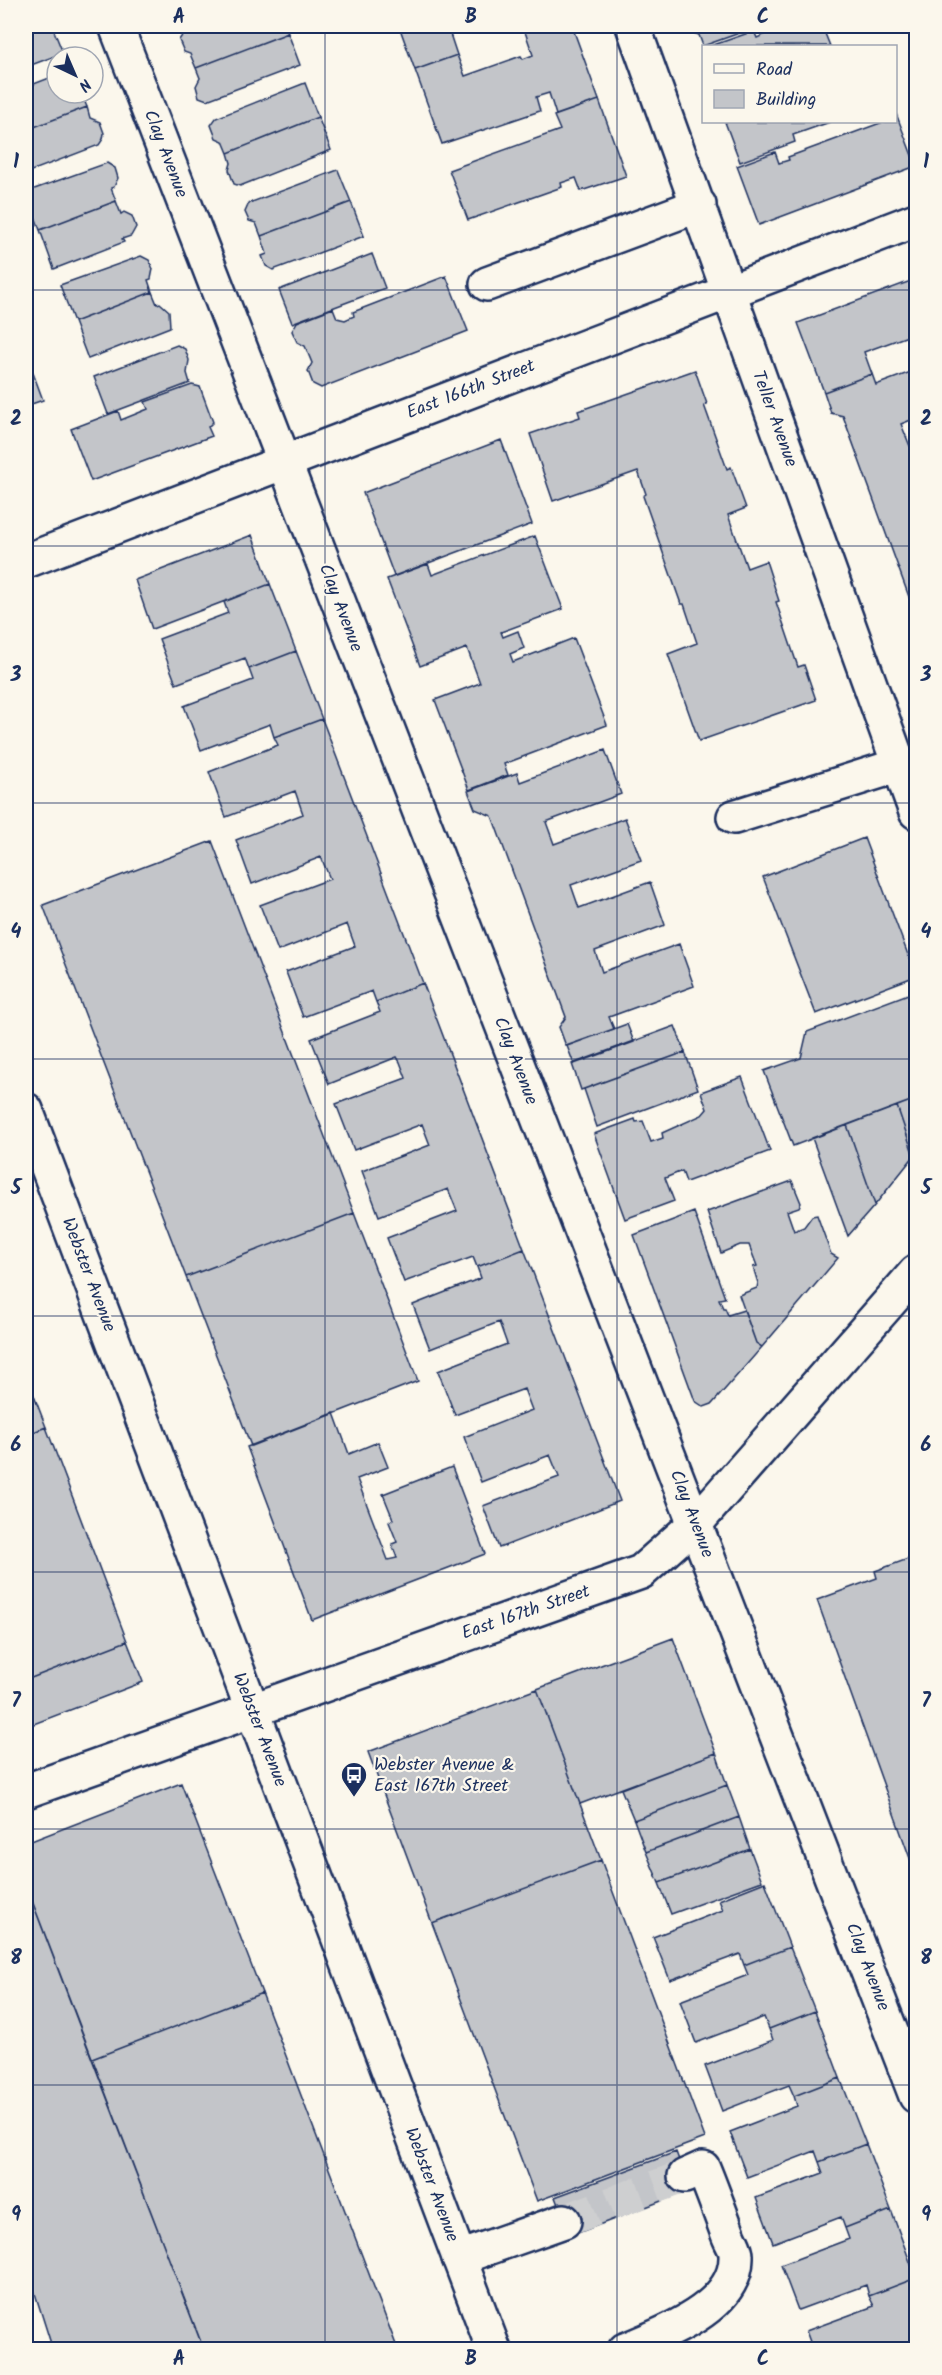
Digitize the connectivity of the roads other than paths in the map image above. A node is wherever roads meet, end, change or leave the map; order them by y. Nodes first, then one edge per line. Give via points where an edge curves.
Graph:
1 (116, 26) edge
2 (633, 26) edge
3 (699, 205) junction
4 (916, 220) edge
5 (487, 284) dead end
6 (728, 292) junction
7 (283, 462) junction
8 (26, 561) edge
9 (900, 765) junction
10 (916, 812) edge
11 (734, 817) dead end
12 (26, 1110) edge
13 (916, 1272) edge
14 (695, 1524) junction
15 (251, 1710) junction
16 (26, 1791) edge
17 (916, 2096) edge
18 (685, 2176) tunnel mouth
19 (564, 2221) tunnel mouth
20 (459, 2258) junction
21 (494, 2349) edge
22 (625, 2349) edge

1 - 7 street, Clay Avenue
2 - 3 street, Teller Avenue
3 - 5 street
3 - 6 street, Teller Avenue
4 - 6 street, East 166th Street
6 - 7 street, East 166th Street
6 - 9 street, Teller Avenue
7 - 8 street, East 166th Street
7 - 14 street, Clay Avenue
9 - 10 street, Teller Avenue
9 - 11 street
12 - 15 street, Webster Avenue
13 - 14 street, East 167th Street
14 - 15 street, East 167th Street via 641,1572
14 - 17 street, Clay Avenue
15 - 16 street, East 167th Street
15 - 20 street, Webster Avenue
18 - 22 street via 703,2168 736,2255 731,2278 721,2295 703,2312
19 - 20 street
20 - 21 street, Webster Avenue

